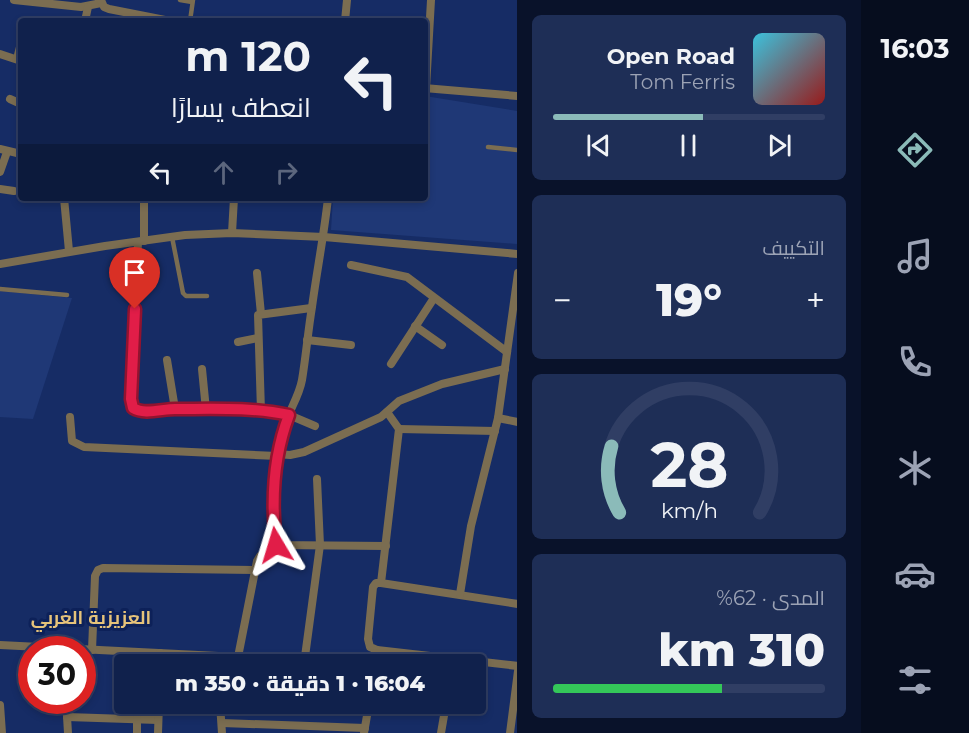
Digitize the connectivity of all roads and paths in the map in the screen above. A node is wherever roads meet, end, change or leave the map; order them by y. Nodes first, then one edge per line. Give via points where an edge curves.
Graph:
1 (14, 0) edge
2 (180, 0) edge
3 (347, 0) edge
4 (431, 0) edge
5 (101, 1) edge
6 (193, 1) edge
7 (88, 7) junction
8 (86, 18) edge
9 (155, 18) edge
10 (190, 18) edge
11 (345, 18) edge
12 (428, 44) edge
13 (0, 54) edge
14 (18, 60) edge
15 (428, 88) edge
16 (517, 96) edge
17 (9, 99) dead end
18 (18, 103) edge
19 (488, 147) dead end
20 (4, 150) edge
21 (517, 150) edge
22 (0, 172) edge
23 (0, 189) edge
24 (14, 191) dead end
25 (64, 201) edge
26 (144, 201) edge
27 (234, 201) edge
28 (328, 201) edge
29 (232, 233) junction
30 (172, 237) junction
31 (324, 237) junction
32 (141, 241) junction
33 (69, 251) junction
34 (517, 254) edge
35 (0, 264) edge
36 (351, 265) dead end
37 (258, 273) dead end
38 (0, 289) edge
39 (516, 293) edge
40 (67, 295) dead end
41 (207, 296) dead end
42 (434, 298) junction
43 (311, 308) junction
44 (261, 314) junction
45 (416, 326) junction
46 (258, 338) junction
47 (307, 340) junction
48 (238, 342) dead end
49 (351, 345) dead end
50 (442, 345) dead end
51 (507, 352) junction
52 (167, 360) dead end
53 (391, 364) dead end
54 (202, 369) dead end
55 (505, 369) junction
56 (175, 409) junction
57 (207, 410) junction
58 (261, 411) junction
59 (387, 412) junction
60 (289, 415) junction
61 (70, 417) dead end
62 (498, 418) junction
63 (517, 422) edge
64 (315, 426) dead end
65 (399, 429) junction
66 (495, 431) junction
67 (277, 455) junction
68 (317, 479) dead end
69 (276, 545) junction
70 (320, 545) junction
71 (386, 546) junction
72 (254, 570) junction
73 (381, 582) junction
74 (460, 594) junction
75 (517, 604) edge
76 (93, 636) edge
77 (0, 645) edge
78 (18, 646) edge
79 (96, 650) edge
80 (377, 650) junction
81 (160, 653) joint
82 (168, 654) edge
83 (239, 654) edge
84 (304, 654) edge
85 (376, 654) edge
86 (404, 654) edge
87 (486, 664) edge
88 (517, 666) edge
89 (517, 674) edge
90 (0, 705) edge
91 (67, 714) edge
92 (158, 714) edge
93 (221, 714) edge
94 (368, 714) edge
95 (444, 714) edge
96 (67, 717) junction
97 (137, 719) junction
98 (158, 720) junction
99 (222, 723) junction
100 (296, 729) edge
101 (365, 731) edge
102 (2, 733) edge
103 (68, 733) edge
104 (137, 733) edge
105 (158, 733) edge
106 (222, 733) edge
107 (441, 733) edge
108 (510, 733) edge

1 - 7 street
2 - 6 lane
3 - 11 street
4 - 12 street
5 - 7 street
5 - 9 street via 110,9
6 - 10 lane
7 - 8 street
13 - 14 street
15 - 16 street
17 - 18 street
19 - 21 lane
20 - 22 street
23 - 24 street
25 - 33 street
26 - 32 street
27 - 29 street
28 - 31 street
29 - 30 street
29 - 31 street
30 - 32 street
30 - 41 lane via 183,293
31 - 34 street
31 - 43 street
32 - 33 street
32 - 56 street via 131,399 133,408 146,411
33 - 35 street
36 - 42 street via 407,277
37 - 44 street
38 - 40 lane
39 - 51 street
42 - 45 street
42 - 51 street
43 - 44 street
43 - 47 street
44 - 46 street via 257,318
45 - 50 street
45 - 53 street
46 - 48 street
46 - 58 street
47 - 49 street
47 - 60 street via 302,381
51 - 55 street
52 - 56 street
54 - 57 street
55 - 59 street via 442,384 399,401
55 - 62 street
56 - 57 street
57 - 58 street
58 - 60 street
59 - 65 street
59 - 67 street via 304,452
60 - 64 street
60 - 67 street
61 - 67 street via 72,441 84,447
62 - 63 street
62 - 66 street
65 - 66 street
65 - 71 street
66 - 74 street via 471,526
67 - 69 street via 273,515
68 - 70 street
69 - 70 street
69 - 72 street via 261,556
70 - 71 street
70 - 84 street
71 - 73 street
72 - 76 street via 98,570
72 - 83 street
73 - 74 street
73 - 80 street via 373,587 368,639 370,647
74 - 75 street
77 - 78 street
79 - 81 street
80 - 85 street
80 - 86 street
81 - 82 street
87 - 88 street
89 - 108 street
90 - 102 street
91 - 96 street
92 - 98 street
93 - 99 street
94 - 101 street
95 - 107 street
96 - 97 street
96 - 103 street
97 - 98 street
97 - 104 street
98 - 105 street
99 - 100 street
99 - 106 street
100 - 101 street

